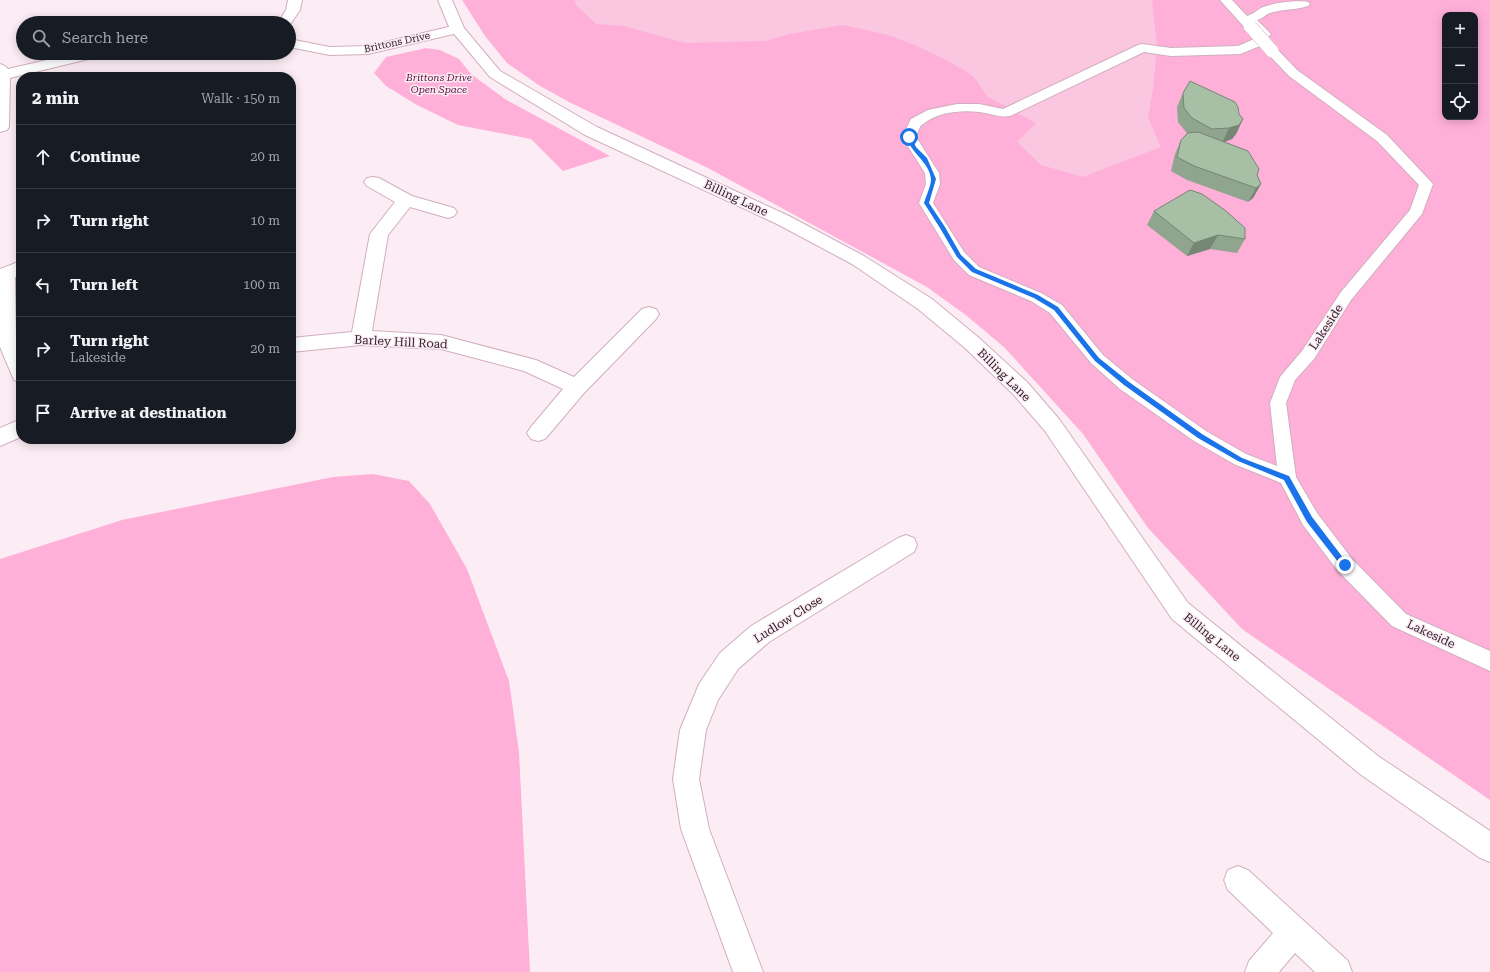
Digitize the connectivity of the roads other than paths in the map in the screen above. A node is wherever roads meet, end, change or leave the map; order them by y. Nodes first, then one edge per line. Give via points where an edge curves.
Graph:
1 (296, 0) edge
2 (445, 0) edge
3 (1226, 0) edge
4 (1304, 4) dead end
5 (289, 16) edge
6 (457, 28) junction
7 (296, 44) edge
8 (61, 60) edge
9 (1, 72) edge
10 (2, 127) dead end
11 (373, 182) dead end
12 (406, 200) junction
13 (448, 212) dead end
14 (9, 272) edge
15 (649, 314) dead end
16 (361, 338) junction
17 (296, 344) edge
18 (16, 362) edge
19 (577, 387) junction
20 (16, 430) edge
21 (538, 432) dead end
22 (0, 438) edge
23 (1287, 478) junction
24 (906, 545) dead end
25 (1490, 661) edge
26 (1490, 848) edge
27 (1238, 880) dead end
28 (1293, 932) junction
29 (748, 972) edge
30 (1260, 972) edge
31 (1337, 972) edge

1 - 5 street
2 - 6 street, Billing Lane
3 - 23 lane, Lakeside, bridge via 1293,74 1382,138 1426,184 1417,211 1346,296 1308,355 1288,377 1278,403
4 - 23 lane via 1264,11 1248,19 1265,34 1256,43 1240,50 1171,52 1142,48 1005,113 979,108 957,108 933,113 916,122 909,137 914,147 925,158 933,179 926,203 959,256 974,271 1036,297 1056,309 1097,359 1126,384 1200,436 1240,459
6 - 7 street, Brittons Drive via 368,50 330,51
6 - 26 street, Billing Lane via 495,74 591,132 803,230 858,260 925,304 1020,388 1052,425 1180,611 1369,765
8 - 9 street
9 - 10 street
11 - 12 street
12 - 13 street
12 - 16 street via 379,234
14 - 18 street via 6,337
15 - 19 street
16 - 17 street, Barley Hill Road
16 - 19 street, Barley Hill Road via 441,342 529,365
19 - 21 street
20 - 22 street
23 - 25 lane, Lakeside via 1310,520 1345,565 1399,620
24 - 29 street, Ludlow Close via 760,634 729,661 708,693 693,730 686,779 695,829
27 - 28 street
28 - 30 street
28 - 31 street

